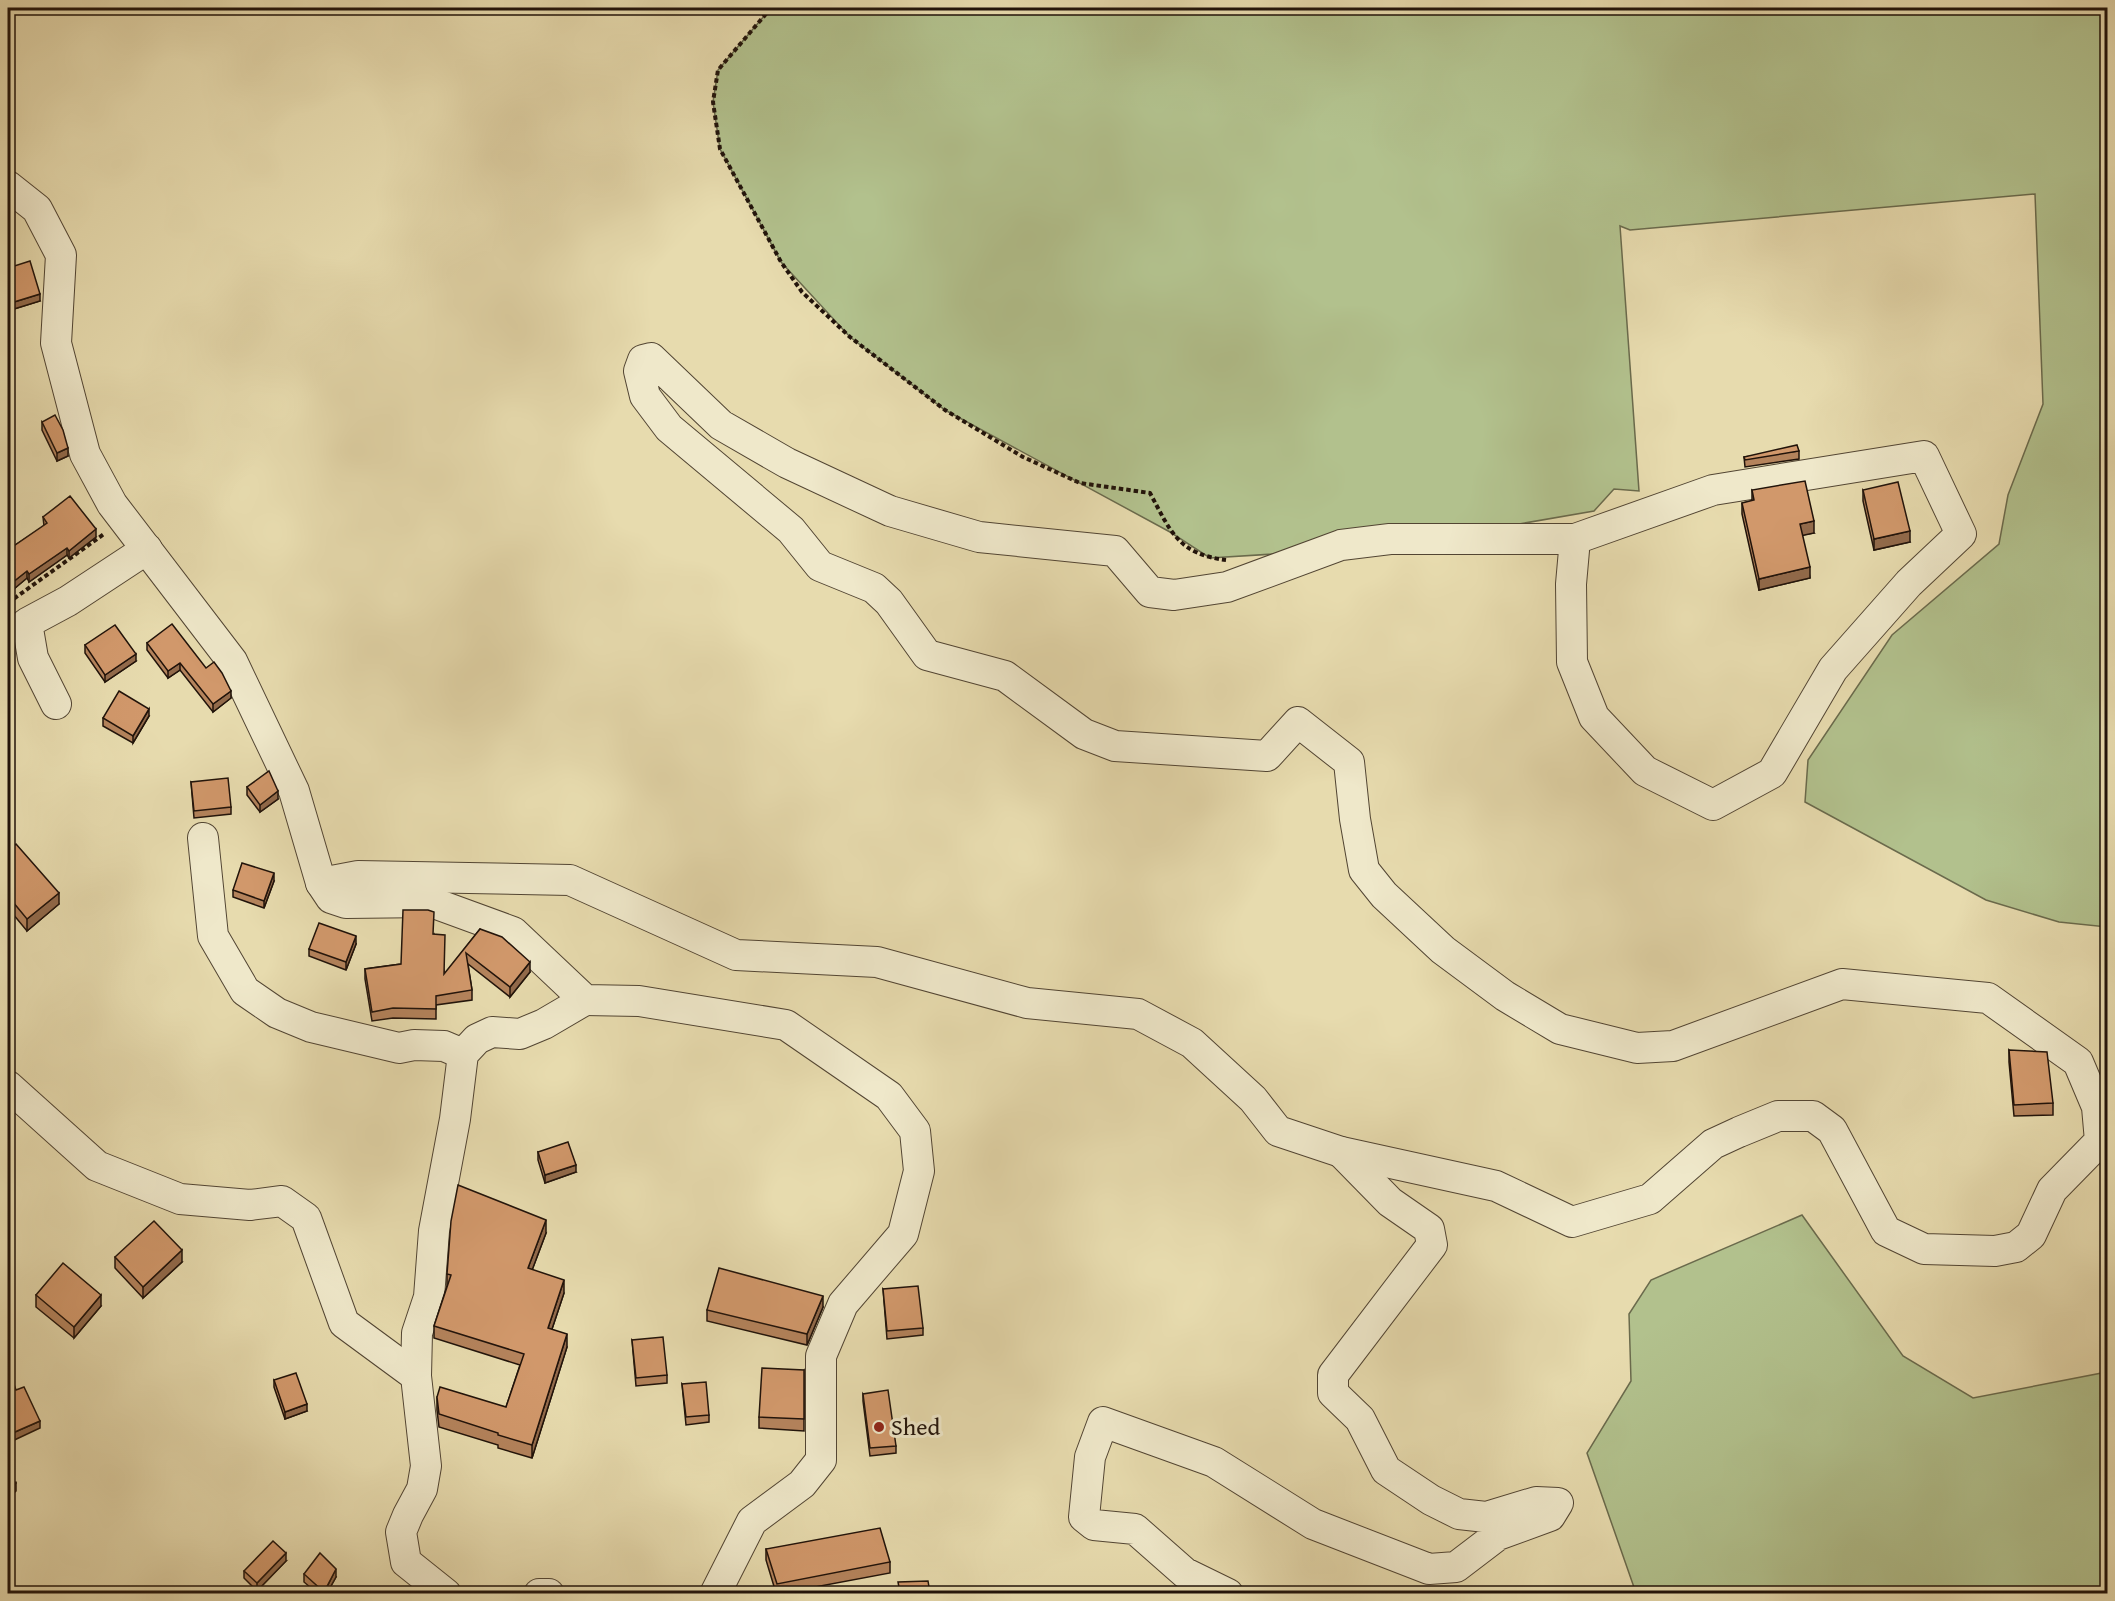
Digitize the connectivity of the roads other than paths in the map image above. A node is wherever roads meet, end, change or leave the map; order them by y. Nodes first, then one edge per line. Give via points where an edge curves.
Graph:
1 (8, 186) edge
2 (1575, 539) junction
3 (147, 549) junction
4 (56, 704) dead end
5 (203, 838) dead end
6 (321, 883) junction
7 (585, 1000) junction
8 (463, 1054) junction
9 (8, 1086) edge
10 (1341, 1152) junction
11 (416, 1376) junction
12 (446, 1593) edge
13 (539, 1593) edge
14 (549, 1593) edge
15 (715, 1593) edge
16 (1228, 1593) edge

1 - 3 street via 38,209 61,255 56,343 85,454 112,504
2 - 2 street via 1713,490 1924,456 1961,534 1909,583 1833,669 1772,773 1713,805 1645,771 1594,717 1572,663
2 - 10 street via 1390,539 1341,546 1227,587 1174,595 1150,592 1115,551 978,537 891,512 787,463 721,425 651,358 643,360 639,371 645,396 669,428 791,530 820,566 874,588 889,602 927,655 1005,676 1084,734 1115,746 1267,756 1298,722 1349,762 1364,870 1384,895 1443,950 1505,996 1560,1029 1637,1048 1673,1046 1842,984 1988,998 2078,1062 2097,1107 2100,1141 2052,1190 2031,1234 2016,1246 1995,1251 1924,1249 1886,1231 1832,1130 1813,1116 1778,1116 1739,1132 1713,1144 1650,1199 1572,1222 1496,1186
3 - 4 street via 27,623 33,658
3 - 6 street via 232,661 294,791
5 - 8 street via 213,936 245,991 277,1013 311,1027 399,1048 444,1046
6 - 7 street via 331,898 346,903 431,902 513,932
6 - 10 street via 358,876 570,880 736,955 877,962 1028,1003 1138,1014 1192,1043 1253,1099 1278,1131
7 - 8 street via 520,1034 492,1032 477,1039
7 - 15 street via 639,1001 786,1025 889,1096 915,1131 919,1171 903,1234 843,1304 821,1356 821,1460 802,1484 752,1521
8 - 11 street via 434,1231 429,1297 417,1333
9 - 11 street via 97,1166 180,1199 250,1205 282,1201 306,1218 344,1323
10 - 16 street via 1390,1202 1430,1229 1432,1245 1333,1375 1333,1393 1360,1419 1386,1470 1459,1514 1486,1517 1536,1502 1558,1503 1550,1516 1498,1535 1456,1567 1429,1569 1313,1524 1214,1462 1103,1422 1090,1457 1084,1517 1094,1525 1135,1529 1185,1573
11 - 12 street via 426,1466 422,1489 401,1532 406,1562
13 - 14 street

